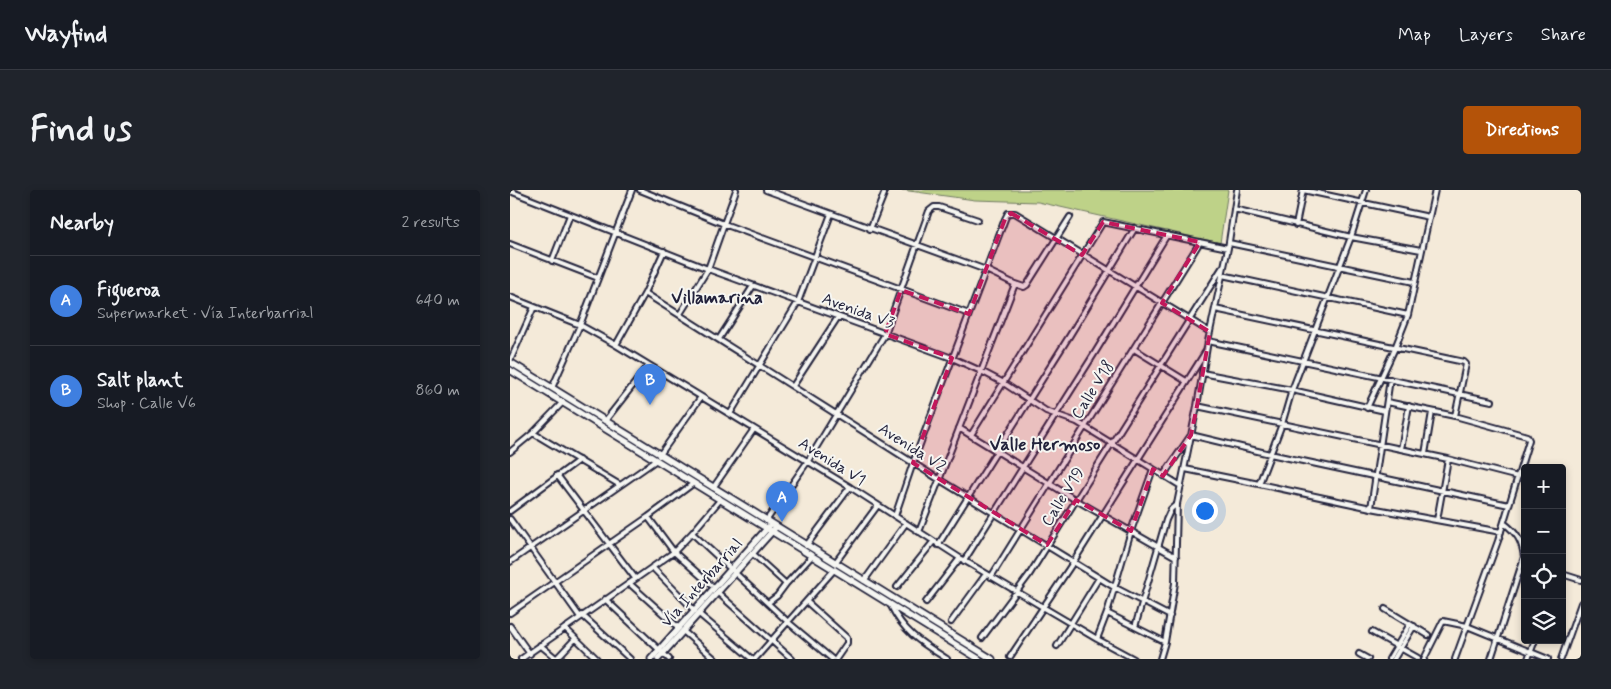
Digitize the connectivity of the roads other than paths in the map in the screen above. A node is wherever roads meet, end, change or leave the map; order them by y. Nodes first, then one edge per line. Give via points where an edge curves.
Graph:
1 (632, 190) edge
2 (640, 190) edge
3 (736, 190) edge
4 (766, 190) edge
5 (1237, 190) edge
6 (1303, 190) edge
7 (1366, 190) edge
8 (1434, 190) edge
9 (513, 191) edge
10 (884, 194) dead end
11 (1362, 204) junction
12 (1234, 209) junction
13 (831, 214) junction
14 (570, 215) junction
15 (1070, 216) dead end
16 (1429, 217) junction
17 (978, 220) dead end
18 (724, 224) junction
19 (1296, 225) junction
20 (1135, 228) junction
21 (870, 229) junction
22 (616, 232) junction
23 (1167, 235) junction
24 (1351, 237) junction
25 (1056, 239) junction
26 (1200, 242) junction
27 (510, 244) edge
28 (917, 245) junction
29 (1229, 246) junction
30 (1421, 250) junction
31 (664, 251) junction
32 (1082, 255) junction
33 (814, 258) junction
34 (552, 260) junction
35 (1224, 264) junction
36 (1338, 267) junction
37 (708, 269) junction
38 (986, 270) junction
39 (1109, 271) junction
40 (1222, 275) junction
41 (598, 278) junction
42 (1414, 282) junction
43 (1015, 284) junction
44 (753, 286) junction
45 (1136, 287) junction
46 (901, 290) junction
47 (645, 293) junction
48 (510, 298) edge
49 (1327, 298) junction
50 (798, 302) junction
51 (1162, 303) junction
52 (534, 307) junction
53 (1216, 309) junction
54 (680, 314) junction
55 (969, 314) junction
56 (1408, 315) junction
57 (838, 317) junction
58 (1188, 319) junction
59 (580, 325) junction
60 (1315, 329) junction
61 (1210, 332) junction
62 (885, 334) junction
63 (719, 339) junction
64 (1208, 341) junction
65 (616, 345) junction
66 (1396, 346) junction
67 (1134, 349) junction
68 (1207, 349) junction
69 (952, 358) junction
70 (1303, 361) junction
71 (510, 362) edge
72 (649, 365) junction
73 (759, 365) junction
74 (1160, 365) junction
75 (510, 370) edge
76 (981, 371) junction
77 (1202, 373) junction
78 (1382, 377) junction
79 (1390, 379) junction
80 (1186, 380) junction
81 (1002, 382) junction
82 (794, 386) junction
83 (552, 388) junction
84 (1292, 390) junction
85 (1460, 394) junction
86 (701, 397) junction
87 (565, 400) junction
88 (1029, 400) junction
89 (1492, 401) dead end
90 (1387, 402) junction
91 (1198, 406) junction
92 (1409, 406) junction
93 (1367, 408) junction
94 (1385, 411) junction
95 (1432, 412) junction
96 (836, 413) junction
97 (730, 414) junction
98 (1056, 414) junction
99 (1455, 416) junction
100 (606, 421) junction
101 (1282, 424) junction
102 (1085, 427) junction
103 (959, 428) junction
104 (754, 429) junction
105 (533, 434) junction
106 (1191, 435) junction
107 (971, 436) junction
108 (1111, 443) junction
109 (1380, 444) junction
110 (1401, 449) junction
111 (996, 451) junction
112 (510, 452) edge
113 (1270, 454) junction
114 (1425, 454) junction
115 (657, 458) junction
116 (1448, 459) junction
117 (579, 460) junction
118 (1137, 460) junction
119 (808, 461) junction
120 (913, 463) junction
121 (1023, 467) junction
122 (1153, 469) junction
123 (1184, 469) junction
124 (557, 475) junction
125 (1163, 476) junction
126 (1375, 476) junction
127 (1518, 477) junction
128 (940, 480) junction
129 (694, 483) junction
130 (1050, 484) junction
131 (1258, 484) junction
132 (620, 485) junction
133 (1181, 486) junction
134 (850, 487) junction
135 (713, 488) junction
136 (1442, 492) junction
137 (967, 497) junction
138 (720, 500) junction
139 (1076, 500) junction
140 (1177, 504) junction
141 (878, 505) junction
142 (1509, 505) junction
143 (1372, 508) junction
144 (584, 510) junction
145 (510, 511) edge
146 (994, 513) junction
147 (1102, 515) junction
148 (895, 516) junction
149 (648, 517) junction
150 (510, 519) edge
151 (1436, 520) junction
152 (906, 523) junction
153 (1504, 523) junction
154 (770, 527) junction
155 (1020, 530) junction
156 (1130, 531) junction
157 (920, 532) junction
158 (1501, 532) junction
159 (692, 533) junction
160 (933, 542) junction
161 (609, 545) junction
162 (938, 545) junction
163 (1047, 545) junction
164 (806, 546) junction
165 (1159, 546) junction
166 (531, 547) junction
167 (674, 552) junction
168 (752, 553) junction
169 (812, 556) junction
170 (1176, 557) junction
171 (962, 560) junction
172 (1074, 561) junction
173 (510, 562) edge
174 (652, 567) junction
175 (835, 567) junction
176 (733, 571) junction
177 (986, 574) junction
178 (1566, 575) edge
179 (991, 577) junction
180 (635, 578) junction
181 (1099, 578) junction
182 (1581, 580) edge
183 (864, 581) junction
184 (554, 582) junction
185 (629, 583) junction
186 (786, 584) junction
187 (710, 586) dead end
188 (897, 587) dead end
189 (1114, 587) junction
190 (717, 592) junction
191 (1017, 592) junction
192 (605, 599) junction
193 (768, 602) junction
194 (807, 602) junction
195 (926, 602) dead end
196 (1142, 603) junction
197 (1581, 603) edge
198 (890, 604) junction
199 (1044, 607) junction
200 (1385, 609) dead end
201 (697, 612) junction
202 (510, 613) edge
203 (1107, 613) junction
204 (581, 616) junction
205 (1170, 616) junction
206 (788, 622) junction
207 (951, 622) dead end
208 (1071, 623) junction
209 (1412, 625) junction
210 (510, 626) edge
211 (1467, 626) junction
212 (1135, 627) junction
213 (565, 628) junction
214 (681, 629) junction
215 (1372, 632) dead end
216 (1428, 635) dead end
217 (982, 638) dead end
218 (575, 639) junction
219 (1097, 639) junction
220 (771, 640) junction
221 (1498, 640) junction
222 (1165, 642) junction
223 (1533, 644) edge
224 (540, 645) junction
225 (1057, 646) dead end
226 (1399, 647) junction
227 (661, 652) junction
228 (1530, 652) junction
229 (530, 654) junction
230 (1359, 654) dead end
231 (1010, 657) dead end
232 (1418, 658) edge
233 (521, 659) edge
234 (557, 659) edge
235 (597, 659) edge
236 (630, 659) edge
237 (651, 659) edge
238 (658, 659) edge
239 (668, 659) edge
240 (714, 659) edge
241 (754, 659) edge
242 (792, 659) edge
243 (832, 659) edge
244 (836, 659) edge
245 (946, 659) edge
246 (979, 659) edge
247 (992, 659) edge
248 (1134, 659) edge
249 (1160, 659) edge
250 (1368, 659) edge
251 (1389, 659) edge
252 (1394, 659) edge
253 (1424, 659) edge
254 (1455, 659) edge
255 (1491, 659) edge
256 (1528, 659) edge
257 (1548, 659) edge
258 (1561, 659) edge

1 - 22 street
2 - 18 street
3 - 18 street
4 - 13 street
5 - 12 street
6 - 11 street
6 - 19 street
7 - 11 street
8 - 16 street
9 - 14 street, Avenida V3
10 - 21 street
11 - 16 street
11 - 24 street
12 - 19 street
12 - 29 street
13 - 21 street
13 - 33 street
14 - 22 street, Avenida V3
14 - 34 street
15 - 25 street
16 - 30 street
17 - 28 street via 934,207 929,211
18 - 33 street
18 - 37 street
19 - 24 street
20 - 23 street
20 - 32 street via 1103,222
20 - 39 street
21 - 28 street
22 - 31 street, Avenida V3
22 - 41 street
23 - 26 street
23 - 45 street
24 - 30 street
24 - 36 street
25 - 32 street
25 - 38 street via 1014,213 1008,213
25 - 43 street via 1027,285
26 - 29 street
26 - 51 street, Calle V18
27 - 34 street
28 - 38 street
28 - 46 street
29 - 35 street
29 - 36 street
30 - 42 street
31 - 37 street, Avenida V3
31 - 47 street
32 - 39 street
32 - 81 street
33 - 46 street
33 - 50 street
34 - 41 street
35 - 40 street
35 - 58 street, Calle V19
36 - 42 street
36 - 49 street
37 - 44 street, Avenida V3
37 - 54 street
38 - 43 street
38 - 55 street
39 - 45 street
39 - 88 street
40 - 49 street
40 - 53 street
41 - 59 street
42 - 56 street
43 - 76 street
44 - 50 street, Avenida V3
44 - 63 street
45 - 51 street
45 - 98 street
46 - 55 street
46 - 62 street
47 - 54 street, Avenida V2
47 - 65 street
48 - 52 street, Avenida V1
49 - 56 street
49 - 60 street
50 - 57 street, Avenida V3
50 - 73 street
51 - 58 street
51 - 67 street, Calle V18
52 - 59 street, Avenida V1
52 - 71 street
53 - 60 street
53 - 61 street
54 - 63 street, Avenida V2
55 - 69 street
56 - 66 street
57 - 62 street, Avenida V3
57 - 82 street
58 - 61 street
58 - 74 street, Calle V19
59 - 65 street, Avenida V1
59 - 83 street
60 - 66 street
60 - 70 street
61 - 64 street
62 - 69 street, Avenida V3
62 - 96 street
63 - 73 street, Avenida V2
64 - 68 street
64 - 70 street
65 - 72 street, Avenida V1
66 - 78 street
66 - 85 street via 1464,362
67 - 74 street
67 - 102 street, Calle V18
68 - 77 street
68 - 80 street
69 - 76 street, Avenida V3
69 - 120 street
70 - 78 street
70 - 84 street
71 - 83 main road
72 - 86 street, Avenida V1
72 - 100 street
73 - 82 street, Avenida V2
73 - 97 street
74 - 80 street
74 - 108 street, Calle V19
75 - 87 main road
76 - 81 street, Avenida V3
76 - 103 street
77 - 84 street
77 - 91 street
78 - 79 street
78 - 93 street
79 - 85 street
79 - 90 street
80 - 118 street
81 - 88 street, Avenida V3
81 - 107 street
82 - 96 street, Avenida V2
83 - 87 main road
84 - 93 street
84 - 101 street
85 - 89 street
85 - 99 street
86 - 97 street, Avenida V1
86 - 115 street
87 - 100 main road
87 - 105 street
87 - 115 main road
88 - 98 street, Avenida V3
88 - 111 street
90 - 92 street
90 - 94 street
91 - 101 street
91 - 106 street
92 - 95 street
92 - 110 street
93 - 94 street
94 - 109 street
95 - 99 street
95 - 114 street
96 - 119 street
96 - 120 street, Avenida V2
97 - 104 street, Avenida V1
98 - 102 street, Avenida V3
98 - 121 street
99 - 127 street via 1526,436 1528,446
100 - 115 main road
101 - 109 street
101 - 113 street
102 - 108 street, Avenida V3
102 - 130 street, Calle V18
103 - 107 street
103 - 128 street
104 - 119 street, Avenida V1
104 - 135 street
105 - 112 street
105 - 117 street
106 - 113 street
106 - 123 street
106 - 125 street
107 - 111 street
108 - 118 street, Avenida V3
108 - 139 street, Calle V19
109 - 110 street
109 - 126 street
110 - 114 street
111 - 121 street
111 - 137 street
113 - 126 street
113 - 131 street
114 - 116 street
115 - 129 main road
115 - 132 street
115 - 135 main road
116 - 127 street
116 - 136 street
117 - 124 street
117 - 132 street
118 - 122 street, Avenida V3
118 - 147 street
119 - 134 street, Avenida V1
119 - 154 street
120 - 128 street, Avenida V2
120 - 148 street
121 - 130 street
121 - 146 street
122 - 125 street, Avenida V3
122 - 156 street
123 - 131 street
123 - 133 street
124 - 144 street
124 - 145 street
125 - 133 street, Avenida V3
126 - 136 street
126 - 143 street
127 - 142 street
128 - 137 street, Avenida V2
128 - 157 street
129 - 138 main road
129 - 149 street
130 - 139 street
130 - 155 street, Calle V18
131 - 143 street
132 - 144 street
133 - 140 street
134 - 141 street, Avenida V1
134 - 164 street
135 - 154 main road
136 - 142 street
136 - 151 street
137 - 146 street, Avenida V2
137 - 162 street
138 - 154 main road
138 - 159 street
139 - 147 street
139 - 163 street, Calle V19
140 - 165 street via 1171,509
140 - 170 street
141 - 148 street, Avenida V1
141 - 175 street
142 - 153 street
143 - 151 street
144 - 161 street
144 - 166 street
146 - 155 street, Avenida V2
146 - 171 street
147 - 156 street
147 - 172 street
148 - 152 street, Avenida V1
149 - 161 street
149 - 167 street
150 - 166 street
151 - 158 street
152 - 157 street, Avenida V1
152 - 183 street
153 - 158 street
153 - 221 street via 1518,535 1524,557
154 - 164 main road
154 - 168 main road, Vía Interbarrial
154 - 169 main road
154 - 176 main road, Vía Interbarrial
155 - 163 street, Avenida V2
155 - 179 street, Calle V18
156 - 165 street
156 - 189 street
157 - 160 street, Avenida V1
158 - 211 street
159 - 167 street
159 - 176 street
160 - 162 street, Avenida V1
160 - 188 street
161 - 180 street
161 - 184 street
162 - 171 street, Avenida V1
163 - 172 street, Avenida V2
163 - 191 street, Calle V19
164 - 175 main road
165 - 170 street
165 - 196 street
166 - 173 street
166 - 184 street
167 - 174 street
167 - 187 street
168 - 176 main road, Vía Interbarrial
168 - 186 street
169 - 175 main road
169 - 186 street
170 - 205 street
171 - 177 street, Avenida V1
171 - 195 street
172 - 181 street, Avenida V2
172 - 199 street
174 - 180 street
174 - 201 street
175 - 183 main road
175 - 194 street
175 - 198 main road
176 - 190 main road, Vía Interbarrial
176 - 193 street
176 - 201 main road, Vía Interbarrial
177 - 179 street, Avenida V1
177 - 207 street
178 - 182 street
179 - 191 street, Avenida V1
180 - 185 street
181 - 189 street, Avenida V2
181 - 208 street
183 - 247 main road
184 - 202 street
184 - 204 street
185 - 192 street
185 - 214 street
186 - 193 street
189 - 196 street, Avenida V2
189 - 203 street
190 - 201 main road, Vía Interbarrial
190 - 220 street
191 - 199 street, Avenida V1
191 - 217 street, Calle V19
192 - 204 street
192 - 227 street
193 - 206 street
194 - 206 street
194 - 244 street via 847,638 848,643
196 - 205 street, Avenida V2
196 - 212 street
197 - 258 street
198 - 245 street via 909,632
198 - 246 main road
199 - 208 street, Avenida V1
199 - 231 street
200 - 209 street
201 - 214 main road, Vía Interbarrial
201 - 241 street
203 - 212 street
203 - 219 street
204 - 213 street
204 - 236 street
205 - 222 street
206 - 220 street
206 - 243 street
208 - 219 street, Avenida V1
208 - 225 street
209 - 216 street
209 - 226 street
210 - 229 street
211 - 221 street
211 - 253 street via 1441,622
211 - 254 street
212 - 222 street
213 - 218 street
213 - 224 street
214 - 227 main road, Vía Interbarrial
214 - 240 street
215 - 226 street
218 - 234 street
218 - 235 street
219 - 248 street, Avenida V1
220 - 241 street
220 - 242 street
221 - 228 street
221 - 255 street
222 - 249 street
223 - 228 street
224 - 229 street
224 - 234 street
226 - 232 street
226 - 251 street
226 - 252 street
227 - 237 main road, Vía Interbarrial
227 - 238 main road, Vía Interbarrial
227 - 239 street
228 - 256 street
228 - 257 street
229 - 233 street
230 - 250 street

